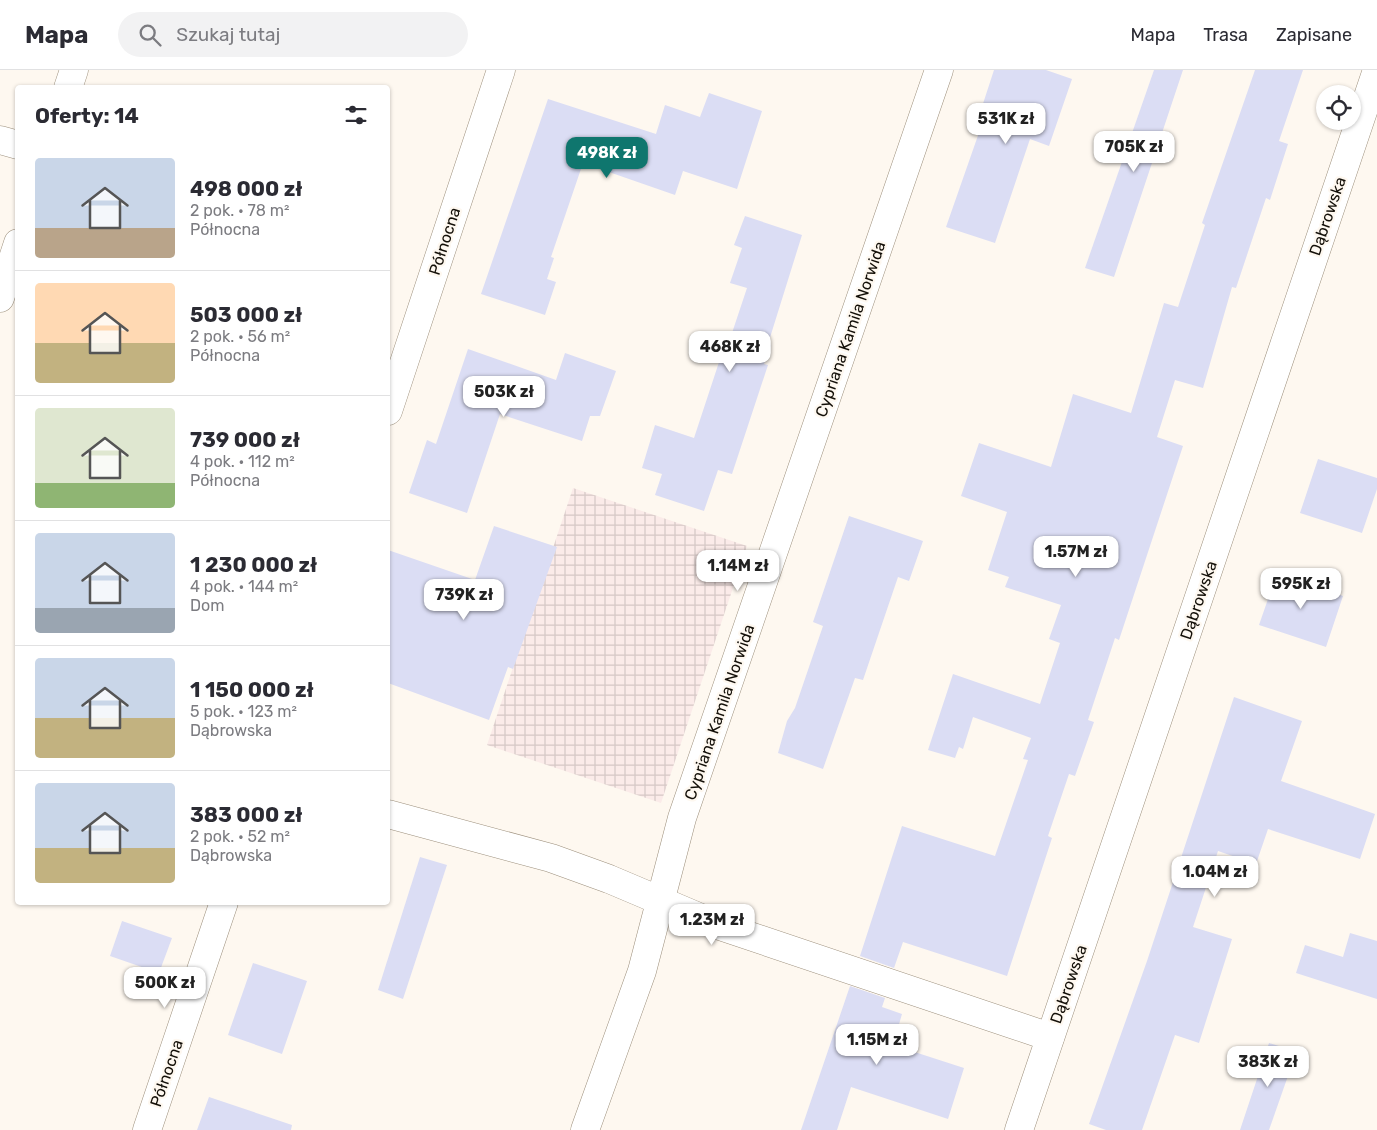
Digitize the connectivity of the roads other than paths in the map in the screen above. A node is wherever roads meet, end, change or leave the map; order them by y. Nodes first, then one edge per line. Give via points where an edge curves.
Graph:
1 (74, 70) edge
2 (501, 70) edge
3 (939, 70) edge
4 (1377, 70) edge
5 (69, 85) edge
6 (0, 140) edge
7 (15, 144) edge
8 (15, 252) edge
9 (0, 298) edge
10 (390, 405) edge
11 (390, 815) edge
12 (660, 899) junction
13 (223, 905) edge
14 (1050, 1037) junction
15 (147, 1130) edge
16 (585, 1130) edge
17 (1019, 1130) edge

1 - 5 street
2 - 10 street, Północna
3 - 12 street, Cypriana Kamila Norwida via 682,818
4 - 14 street, Dąbrowska
6 - 7 street
8 - 9 street
11 - 12 street via 551,858
12 - 14 street via 720,926
12 - 16 street, Cypriana Kamila Norwida via 642,971
13 - 15 street, Północna
14 - 17 street, Dąbrowska

